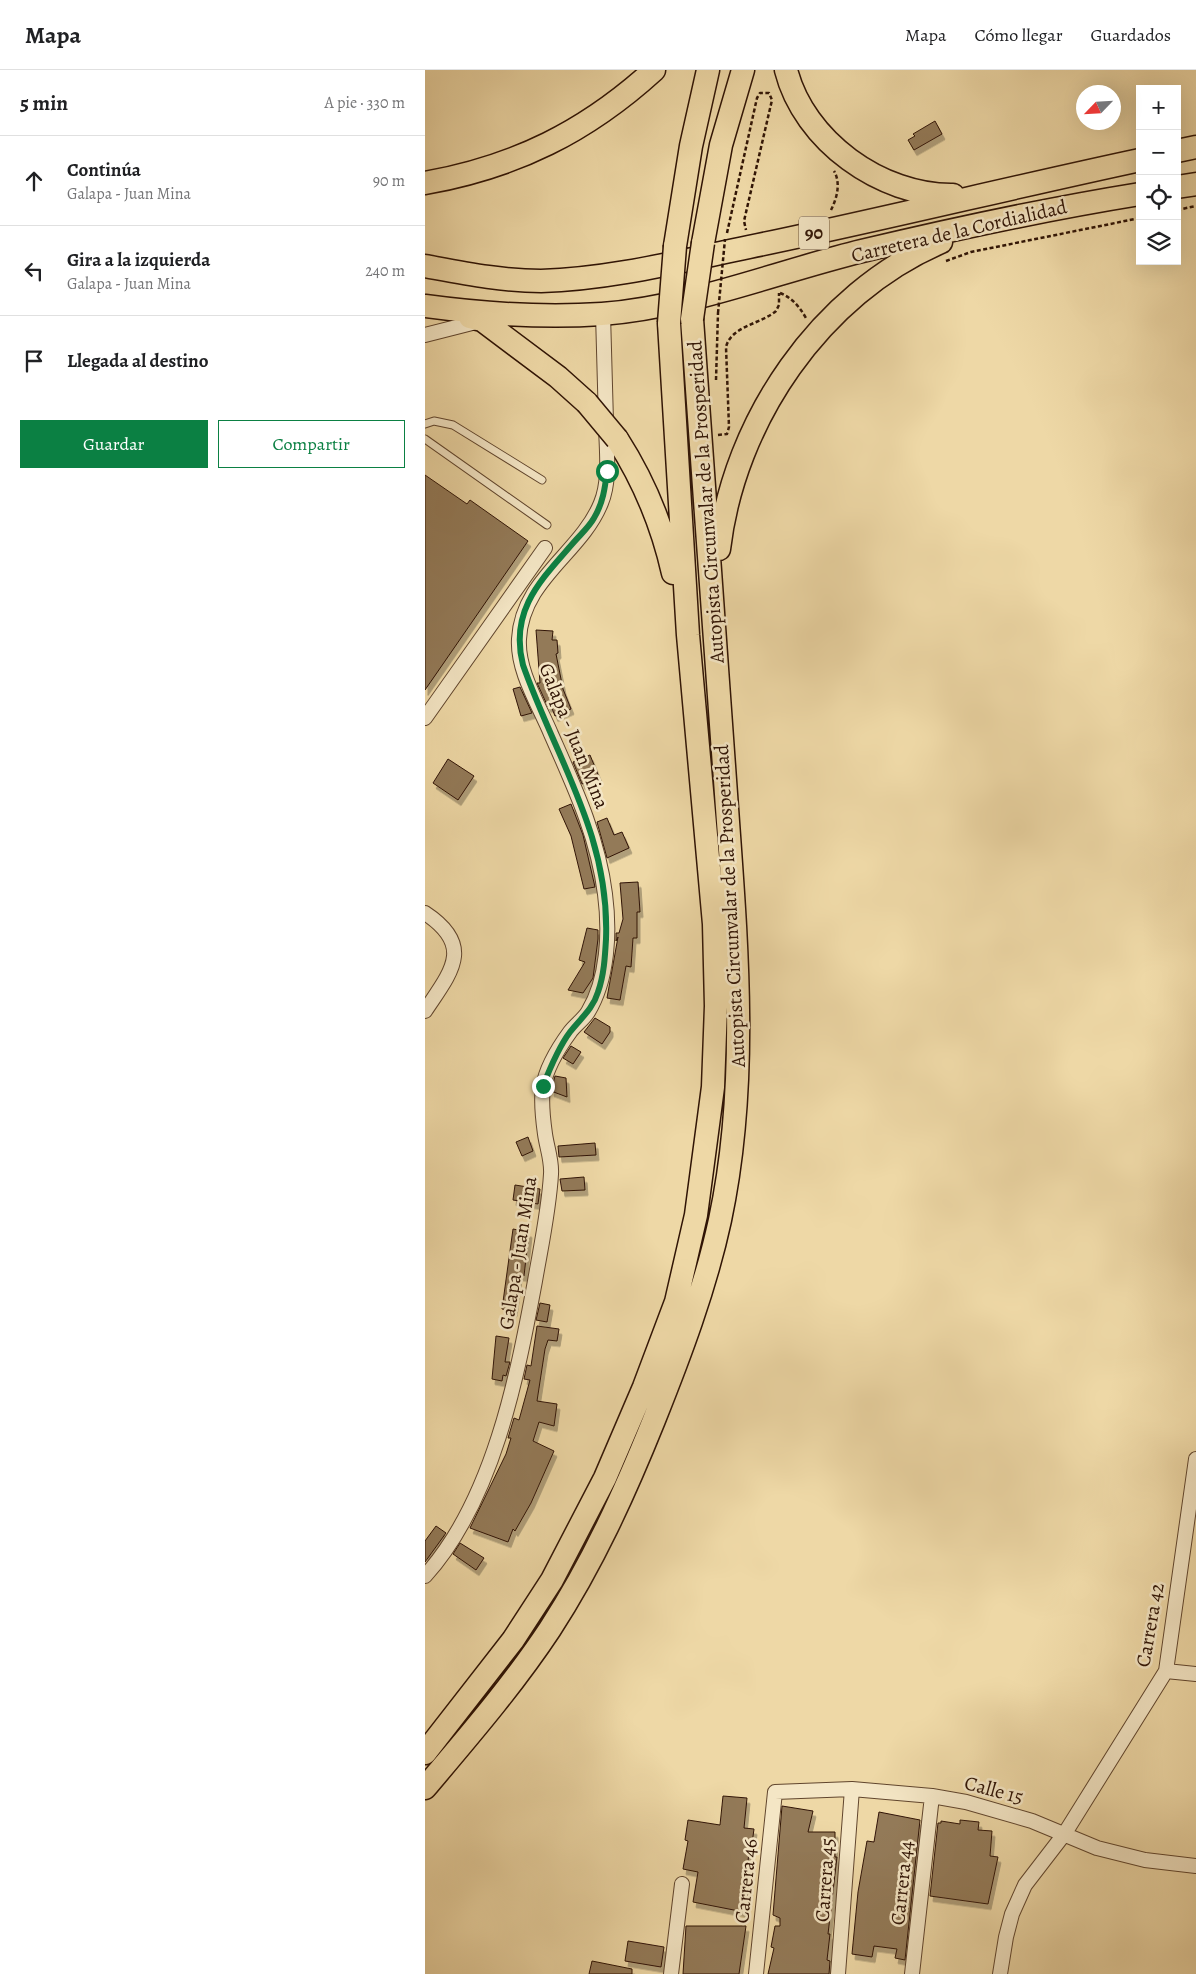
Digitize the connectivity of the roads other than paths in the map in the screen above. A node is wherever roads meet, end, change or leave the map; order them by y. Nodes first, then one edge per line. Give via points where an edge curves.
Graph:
1 (654, 70) edge
2 (707, 70) edge
3 (743, 70) edge
4 (786, 70) edge
5 (1196, 147) edge
6 (1181, 150) edge
7 (1136, 161) edge
8 (425, 183) edge
9 (1196, 184) edge
10 (1181, 186) edge
11 (974, 195) junction
12 (1136, 195) edge
13 (977, 226) junction
14 (425, 266) edge
15 (425, 306) edge
16 (603, 314) junction
17 (482, 320) junction
18 (425, 335) edge
19 (425, 424) edge
20 (425, 439) edge
21 (542, 480) dead end
22 (547, 525) dead end
23 (545, 548) dead end
24 (716, 630) junction
25 (687, 635) junction
26 (425, 718) edge
27 (425, 913) edge
28 (425, 1011) edge
29 (1196, 1459) edge
30 (425, 1576) edge
31 (1166, 1671) junction
32 (1196, 1674) edge
33 (425, 1753) edge
34 (425, 1788) edge
35 (852, 1789) junction
36 (775, 1792) joint
37 (932, 1796) junction
38 (1065, 1833) junction
39 (1196, 1866) edge
40 (682, 1884) dead end
41 (671, 1974) edge
42 (756, 1974) edge
43 (838, 1974) edge
44 (911, 1974) edge
45 (1000, 1974) edge

1 - 8 highway via 627,95 588,123 548,145 504,164
2 - 25 highway, Autopista Circunvalar de la Prosperidad, bridge via 675,246 669,323
3 - 24 highway, Autopista Circunvalar de la Prosperidad, bridge via 721,145 692,319
4 - 11 highway via 799,102 816,127 831,145 860,167 915,191 944,196
5 - 6 highway
7 - 11 highway, Carretera de la Cordialidad / 90
9 - 10 highway
11 - 14 highway, Carretera de la Cordialidad / 90 via 855,225 600,276 540,281
12 - 13 highway, Carretera de la Cordialidad / 90
13 - 16 highway, Carretera de la Cordialidad / 90 via 654,306
13 - 24 highway via 930,247 886,273 845,305 779,384 753,429 734,477 721,527 715,578
15 - 16 highway, Carretera de la Cordialidad / 90 via 489,314
15 - 17 highway
16 - 30 street, Galapa - Juan Mina via 607,471 603,499 593,520 538,584 526,604 519,642 531,687 580,798 600,860 605,897 605,961 598,993 586,1016 570,1032 553,1060 543,1086 544,1131 552,1168 549,1198 521,1356 502,1424 459,1531
17 - 18 street
17 - 25 highway, bridge via 558,377 587,403 617,439 652,503 667,544
19 - 21 lane via 434,421 453,425
20 - 22 lane
23 - 26 street
24 - 34 highway, Autopista Circunvalar de la Prosperidad via 735,925 739,1049 731,1147 721,1217 710,1262 697,1307 639,1458 587,1565 529,1659
25 - 33 highway, Autopista Circunvalar de la Prosperidad via 714,924 716,1006 706,1154 681,1282 644,1387 605,1478 551,1580 513,1640
27 - 28 street via 447,931 454,947 455,964
29 - 31 street, Carrera 42
31 - 32 street
31 - 38 street, Carrera 42
35 - 36 street, Calle 15
35 - 37 street, Calle 15
35 - 43 street, Carrera 45
36 - 42 street, Carrera 46
37 - 38 street, Calle 15 via 999,1811
37 - 44 street, Carrera 44
38 - 39 street, Calle 15 via 1097,1848 1145,1860
38 - 45 street, Carrera 42 via 1025,1885 1006,1937
40 - 41 street

